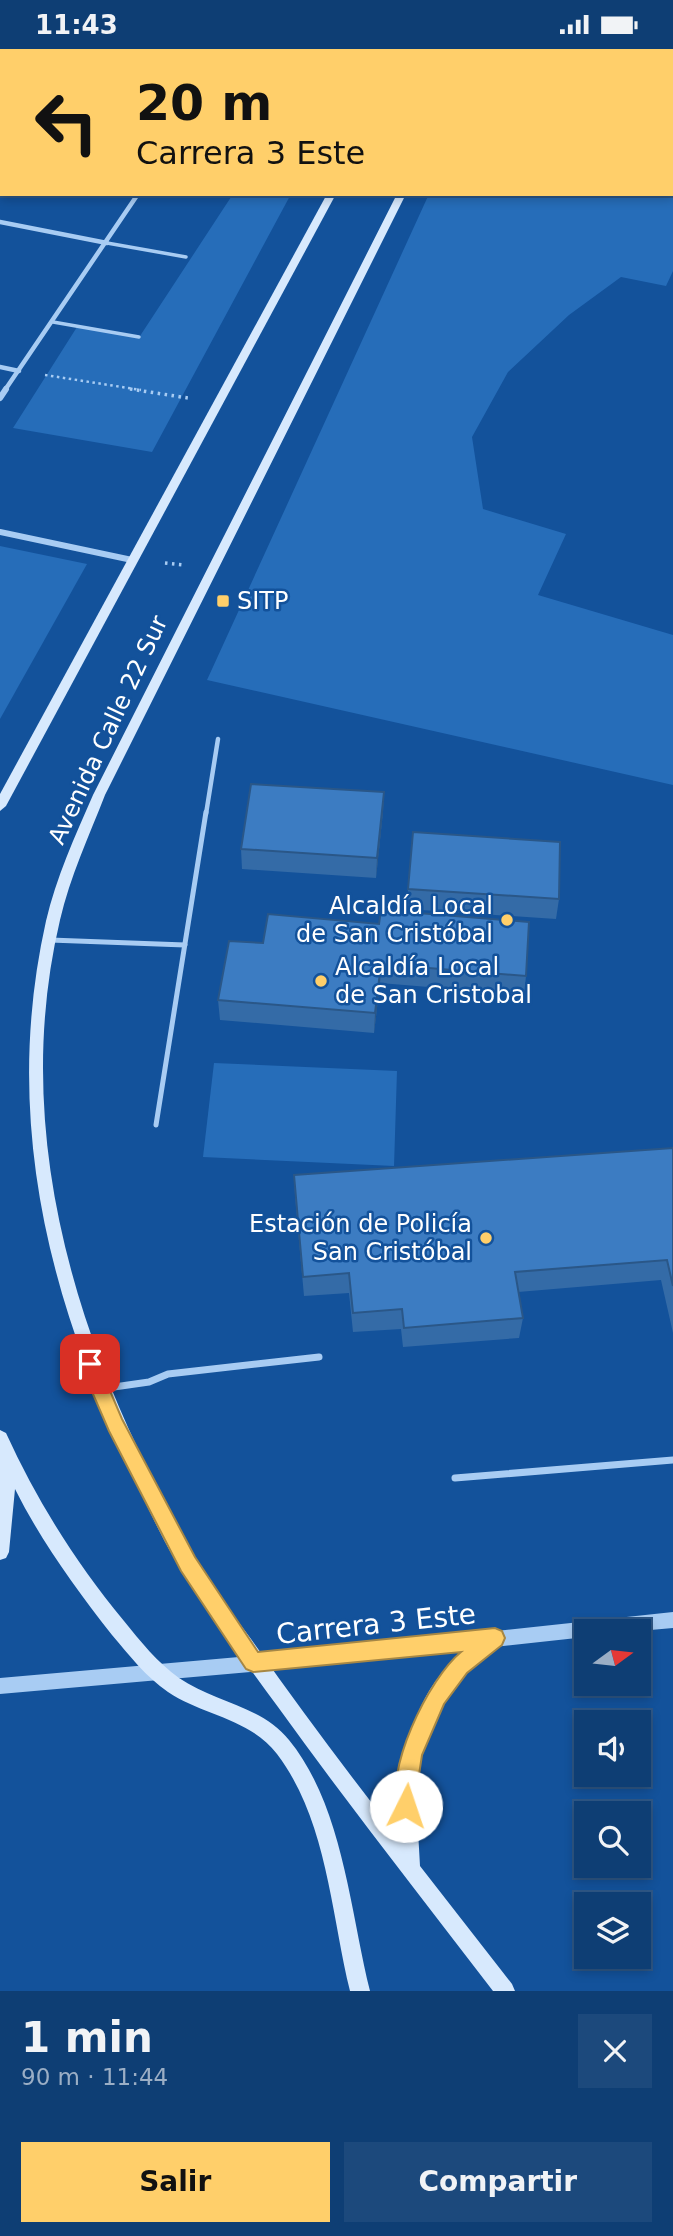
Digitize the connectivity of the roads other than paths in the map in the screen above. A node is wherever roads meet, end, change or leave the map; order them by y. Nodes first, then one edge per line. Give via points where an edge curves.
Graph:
1 (137, 196) edge
2 (331, 196) edge
3 (401, 196) edge
4 (0, 222) edge
5 (107, 243) junction
6 (186, 257) dead end
7 (53, 322) junction
8 (139, 337) dead end
9 (0, 367) edge
10 (19, 371) junction
11 (0, 398) edge
12 (0, 532) edge
13 (132, 560) junction
14 (218, 739) dead end
15 (0, 806) edge
16 (50, 940) junction
17 (185, 945) junction
18 (156, 1125) dead end
19 (319, 1357) dead end
20 (100, 1389) junction
21 (3, 1445) edge
22 (673, 1460) edge
23 (455, 1478) dead end
24 (0, 1552) edge
25 (673, 1620) edge
26 (495, 1638) junction
27 (253, 1662) junction
28 (156, 1672) junction
29 (0, 1686) edge
30 (411, 1868) junction
31 (359, 1991) edge
32 (505, 1991) edge

1 - 5 street
2 - 13 main road
3 - 16 main road, Avenida Calle 22 Sur via 99,795 74,855
4 - 5 street
5 - 6 lane
5 - 7 street
7 - 8 lane
7 - 10 street
9 - 10 street
10 - 11 street
12 - 13 street
13 - 15 main road
14 - 17 lane
16 - 17 lane
16 - 20 main road, Avenida Calle 22 Sur via 34,1044 34,1117 54,1246
17 - 18 lane
19 - 20 lane via 168,1374 149,1382
20 - 27 main road, Avenida Calle 22 Sur via 188,1564
21 - 24 main road via 7,1498
21 - 28 main road via 37,1514 85,1589
22 - 23 lane
25 - 26 street, Carrera 3 Este
26 - 27 street, Carrera 3 Este
26 - 30 main road via 460,1666 419,1733 406,1784
27 - 28 street, Carrera 3 Este
27 - 30 main road, Avenida Calle 22 Sur
28 - 29 street, Carrera 3 Este
28 - 31 main road via 199,1699 267,1729 284,1746 317,1811
30 - 32 main road, Avenida Calle 22 Sur

